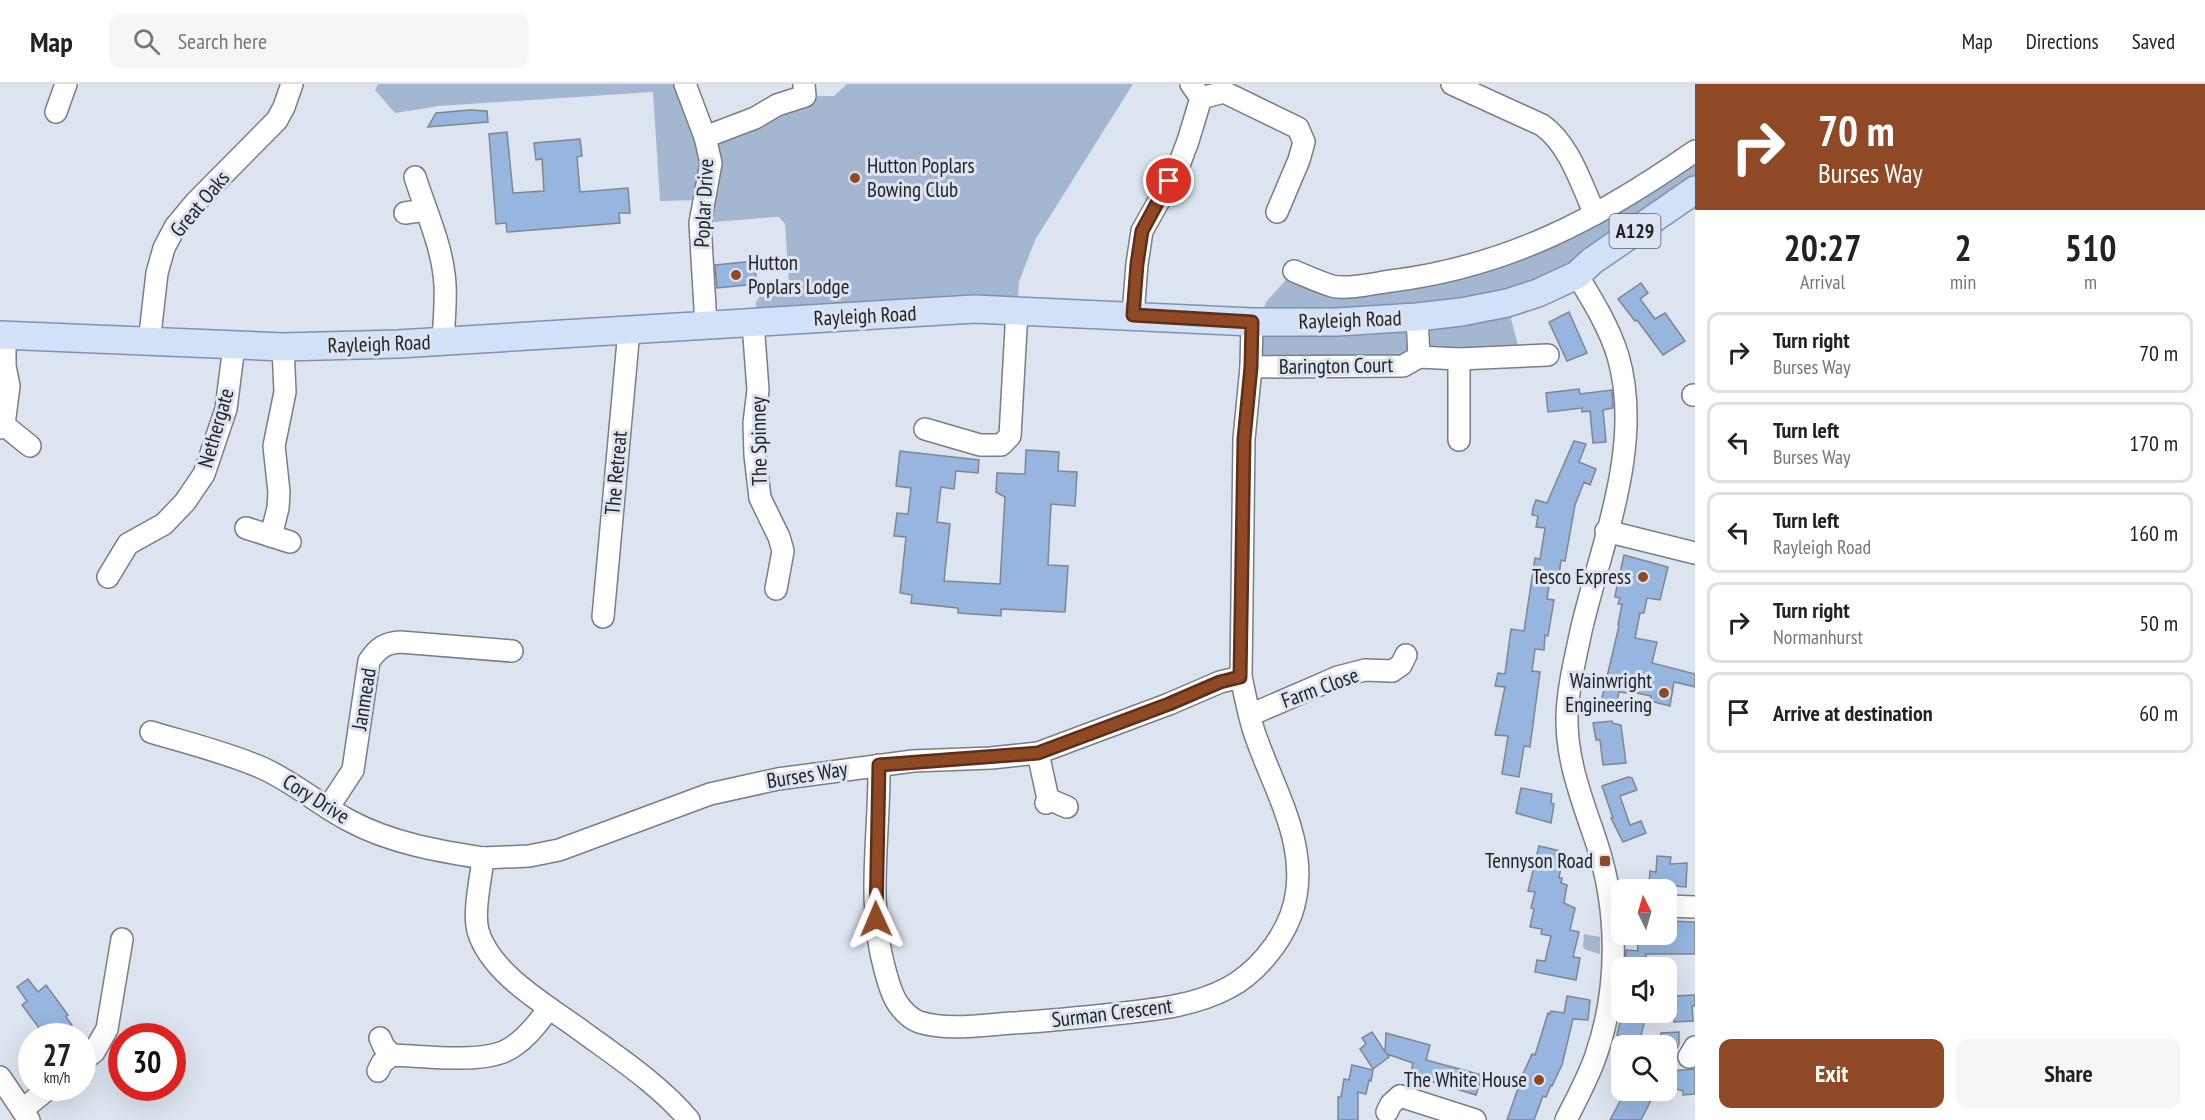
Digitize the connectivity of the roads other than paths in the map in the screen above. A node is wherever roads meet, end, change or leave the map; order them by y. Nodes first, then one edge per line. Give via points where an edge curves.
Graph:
1 (66, 84) edge
2 (292, 84) edge
3 (685, 84) edge
4 (804, 84) edge
5 (1452, 84) edge
6 (1196, 91) edge
7 (56, 112) dead end
8 (705, 137) junction
9 (1695, 151) edge
10 (415, 177) dead end
11 (1695, 189) edge
12 (426, 210) junction
13 (1277, 212) dead end
14 (405, 213) dead end
15 (1595, 214) junction
16 (1294, 271) dead end
17 (1577, 275) junction
18 (1017, 310) junction
19 (1133, 315) junction
20 (1417, 317) junction
21 (1252, 322) junction
22 (753, 323) junction
23 (706, 325) junction
24 (629, 330) junction
25 (3, 336) edge
26 (443, 341) junction
27 (149, 343) junction
28 (234, 346) junction
29 (283, 347) junction
30 (1548, 355) dead end
31 (1419, 357) junction
32 (1459, 359) junction
33 (1251, 367) junction
34 (2, 427) edge
35 (925, 429) dead end
36 (1459, 440) dead end
37 (30, 446) dead end
38 (246, 528) dead end
39 (1606, 531) junction
40 (1695, 553) edge
41 (108, 577) dead end
42 (776, 589) dead end
43 (603, 617) dead end
44 (512, 651) dead end
45 (1406, 655) dead end
46 (1240, 677) junction
47 (1250, 715) junction
48 (151, 732) dead end
49 (1038, 753) junction
50 (879, 765) junction
51 (1053, 803) dead end
52 (328, 808) junction
53 (483, 858) junction
54 (1677, 906) edge
55 (1695, 907) edge
56 (122, 939) dead end
57 (549, 1008) junction
58 (96, 1048) edge
59 (378, 1071) dead end
60 (0, 1077) edge
61 (1394, 1096) dead end
62 (37, 1101) edge
63 (25, 1115) edge
64 (689, 1120) edge
65 (1475, 1120) edge
66 (1566, 1120) edge

1 - 7 street
2 - 27 street, Great Oaks via 277,120 175,226 156,273
3 - 8 street, Poplar Drive
4 - 8 street via 804,96
5 - 15 street via 1554,134
6 - 13 street via 1224,92 1298,128 1304,142
6 - 19 street via 1188,141 1179,165 1142,231
8 - 23 street, Poplar Drive via 711,163 700,223
9 - 15 street, Rayleigh Road
10 - 12 street
11 - 17 main road, Rayleigh Road / A129
12 - 14 street
12 - 26 street via 436,236 445,284
15 - 16 street, Rayleigh Road via 1506,255 1412,279 1334,286
17 - 20 main road, Rayleigh Road / A129 via 1507,303
17 - 39 street via 1617,354 1626,403 1624,453
18 - 19 main road, Rayleigh Road / A129
18 - 22 main road, Rayleigh Road / A129 via 974,309
18 - 35 street via 1010,436 1001,445 980,445
19 - 21 main road, Rayleigh Road / A129
20 - 21 main road, Rayleigh Road / A129
20 - 31 street, Barington Court
21 - 33 street
22 - 23 main road, Rayleigh Road / A129
22 - 42 street, The Spinney via 758,390 755,455 760,498 783,551
23 - 24 main road, Rayleigh Road / A129
24 - 26 main road, Rayleigh Road / A129
24 - 43 street, The Retreat
25 - 27 main road, Rayleigh Road / A129
25 - 34 street via 9,386
26 - 29 main road, Rayleigh Road / A129
27 - 28 main road, Rayleigh Road / A129
28 - 29 main road, Rayleigh Road / A129
28 - 41 street, Nethergate via 226,409 204,474 164,524 128,544
29 - 38 street via 285,392 274,446 281,539
30 - 32 street, Barington Court
31 - 32 street, Barington Court
31 - 33 street, Barington Court via 1403,366
32 - 36 street
33 - 46 street via 1244,439
34 - 37 street
39 - 40 street
39 - 66 street via 1572,674 1567,728 1577,786 1604,873 1613,966 1598,1047
44 - 52 street, Janmead via 400,642 387,643 376,651 369,661 353,770
45 - 47 street, Farm Close via 1397,679 1365,670 1338,677
46 - 47 street, Surman Crescent
46 - 49 street, Burses Way
47 - 50 street, Surman Crescent via 1294,839 1297,864 1291,914 1269,953 1230,987 1203,1000 1146,1011 1067,1020 942,1026 918,1022 904,1013 889,986 877,939
48 - 52 street, Cory Drive via 259,766
49 - 50 street, Burses Way
49 - 51 street
50 - 53 street, Burses Way via 778,778 710,794 559,850
52 - 53 street, Cory Drive via 351,822 408,843
53 - 57 street via 476,919 484,944 499,967
54 - 55 street
56 - 58 street via 107,1029
57 - 59 street via 518,1043 502,1052 461,1057 386,1046
57 - 64 street via 651,1084
60 - 63 street
61 - 65 street
62 - 63 street

